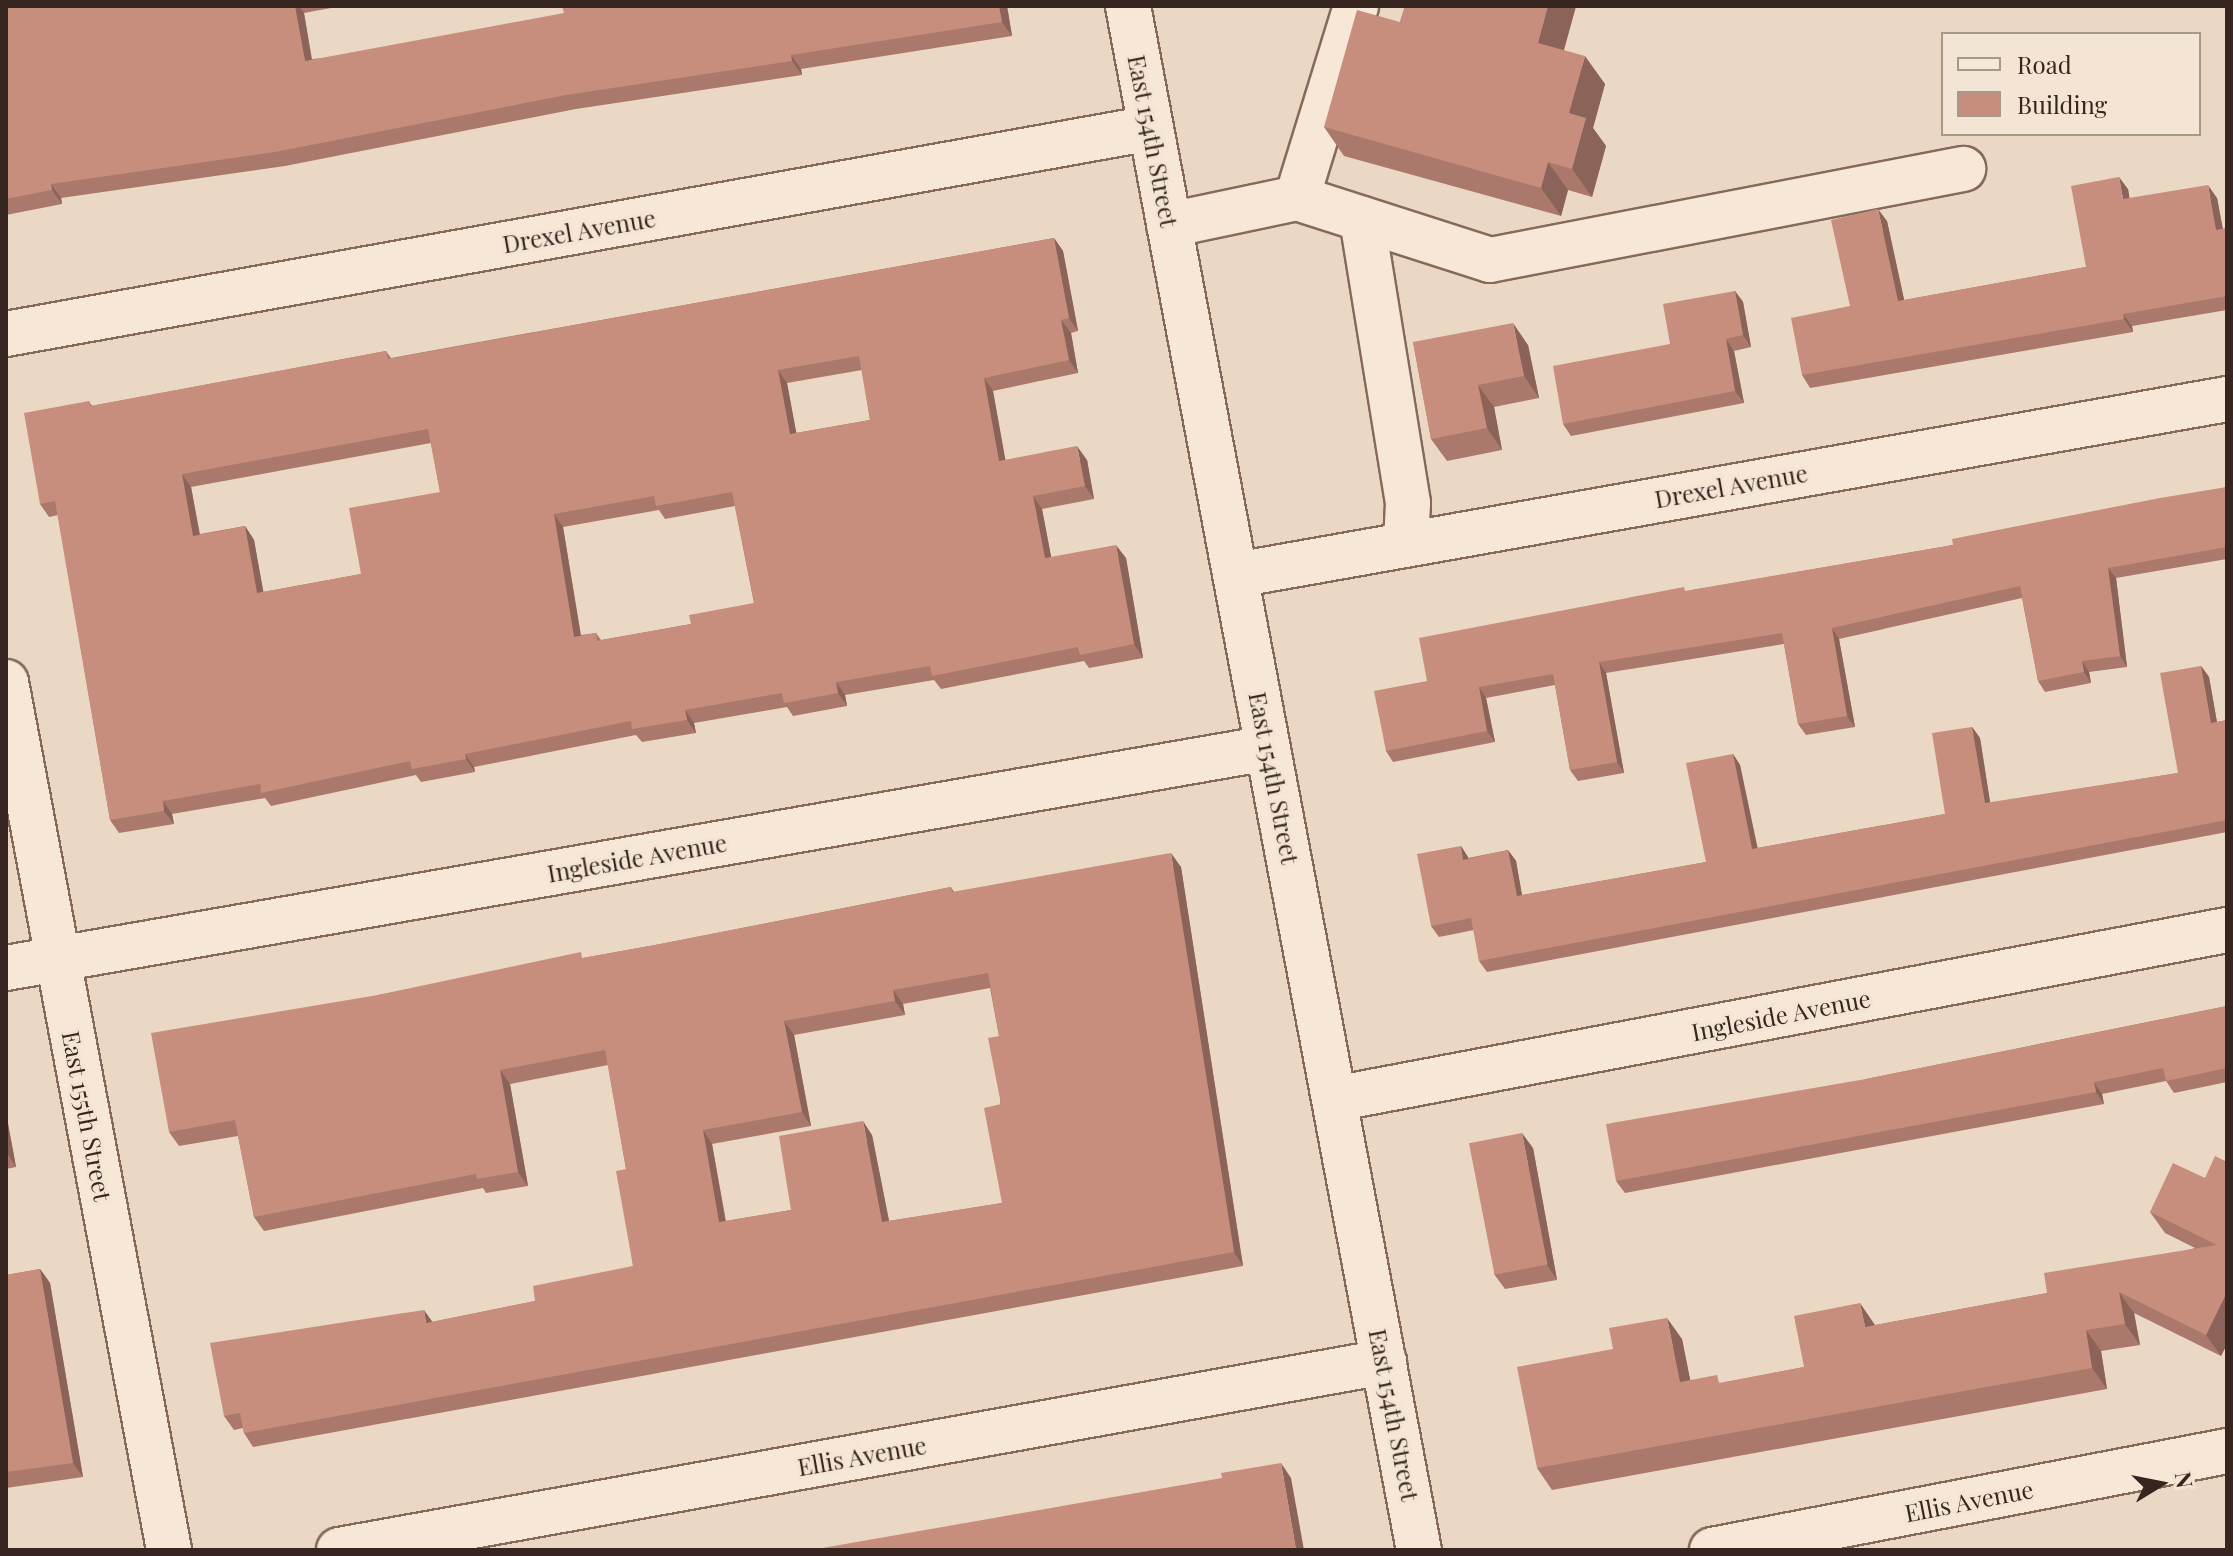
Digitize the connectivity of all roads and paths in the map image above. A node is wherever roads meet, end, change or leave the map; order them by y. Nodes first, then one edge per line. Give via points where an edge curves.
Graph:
1 (1128, 6) edge
2 (1356, 6) edge
3 (1151, 128) junction
4 (1963, 169) dead end
5 (1297, 198) junction
6 (1362, 219) junction
7 (1169, 225) junction
8 (6, 334) edge
9 (2227, 399) edge
10 (1406, 543) junction
11 (1236, 575) junction
12 (6, 682) edge
13 (1268, 748) junction
14 (2227, 930) edge
15 (58, 959) junction
16 (6, 968) edge
17 (1334, 1099) junction
18 (1384, 1362) junction
19 (2227, 1451) edge
20 (169, 1550) edge
21 (339, 1550) edge
22 (1419, 1550) edge
23 (1712, 1550) edge

1 - 3 street, East 154th Street
2 - 5 street
3 - 7 street, East 154th Street
3 - 8 street, Drexel Avenue
4 - 6 street via 1490,260
5 - 6 street
5 - 7 street
6 - 10 street via 1408,503
7 - 11 street, East 154th Street
9 - 10 street, Drexel Avenue
10 - 11 street, Drexel Avenue
11 - 13 street, East 154th Street
12 - 15 street, East 155th Street
13 - 15 street, Ingleside Avenue
13 - 17 street, East 154th Street
14 - 17 street, Ingleside Avenue
15 - 16 street, Ingleside Avenue
15 - 20 street, East 155th Street
17 - 18 street, East 154th Street
18 - 21 street, Ellis Avenue
18 - 22 street, East 154th Street
19 - 23 street, Ellis Avenue

